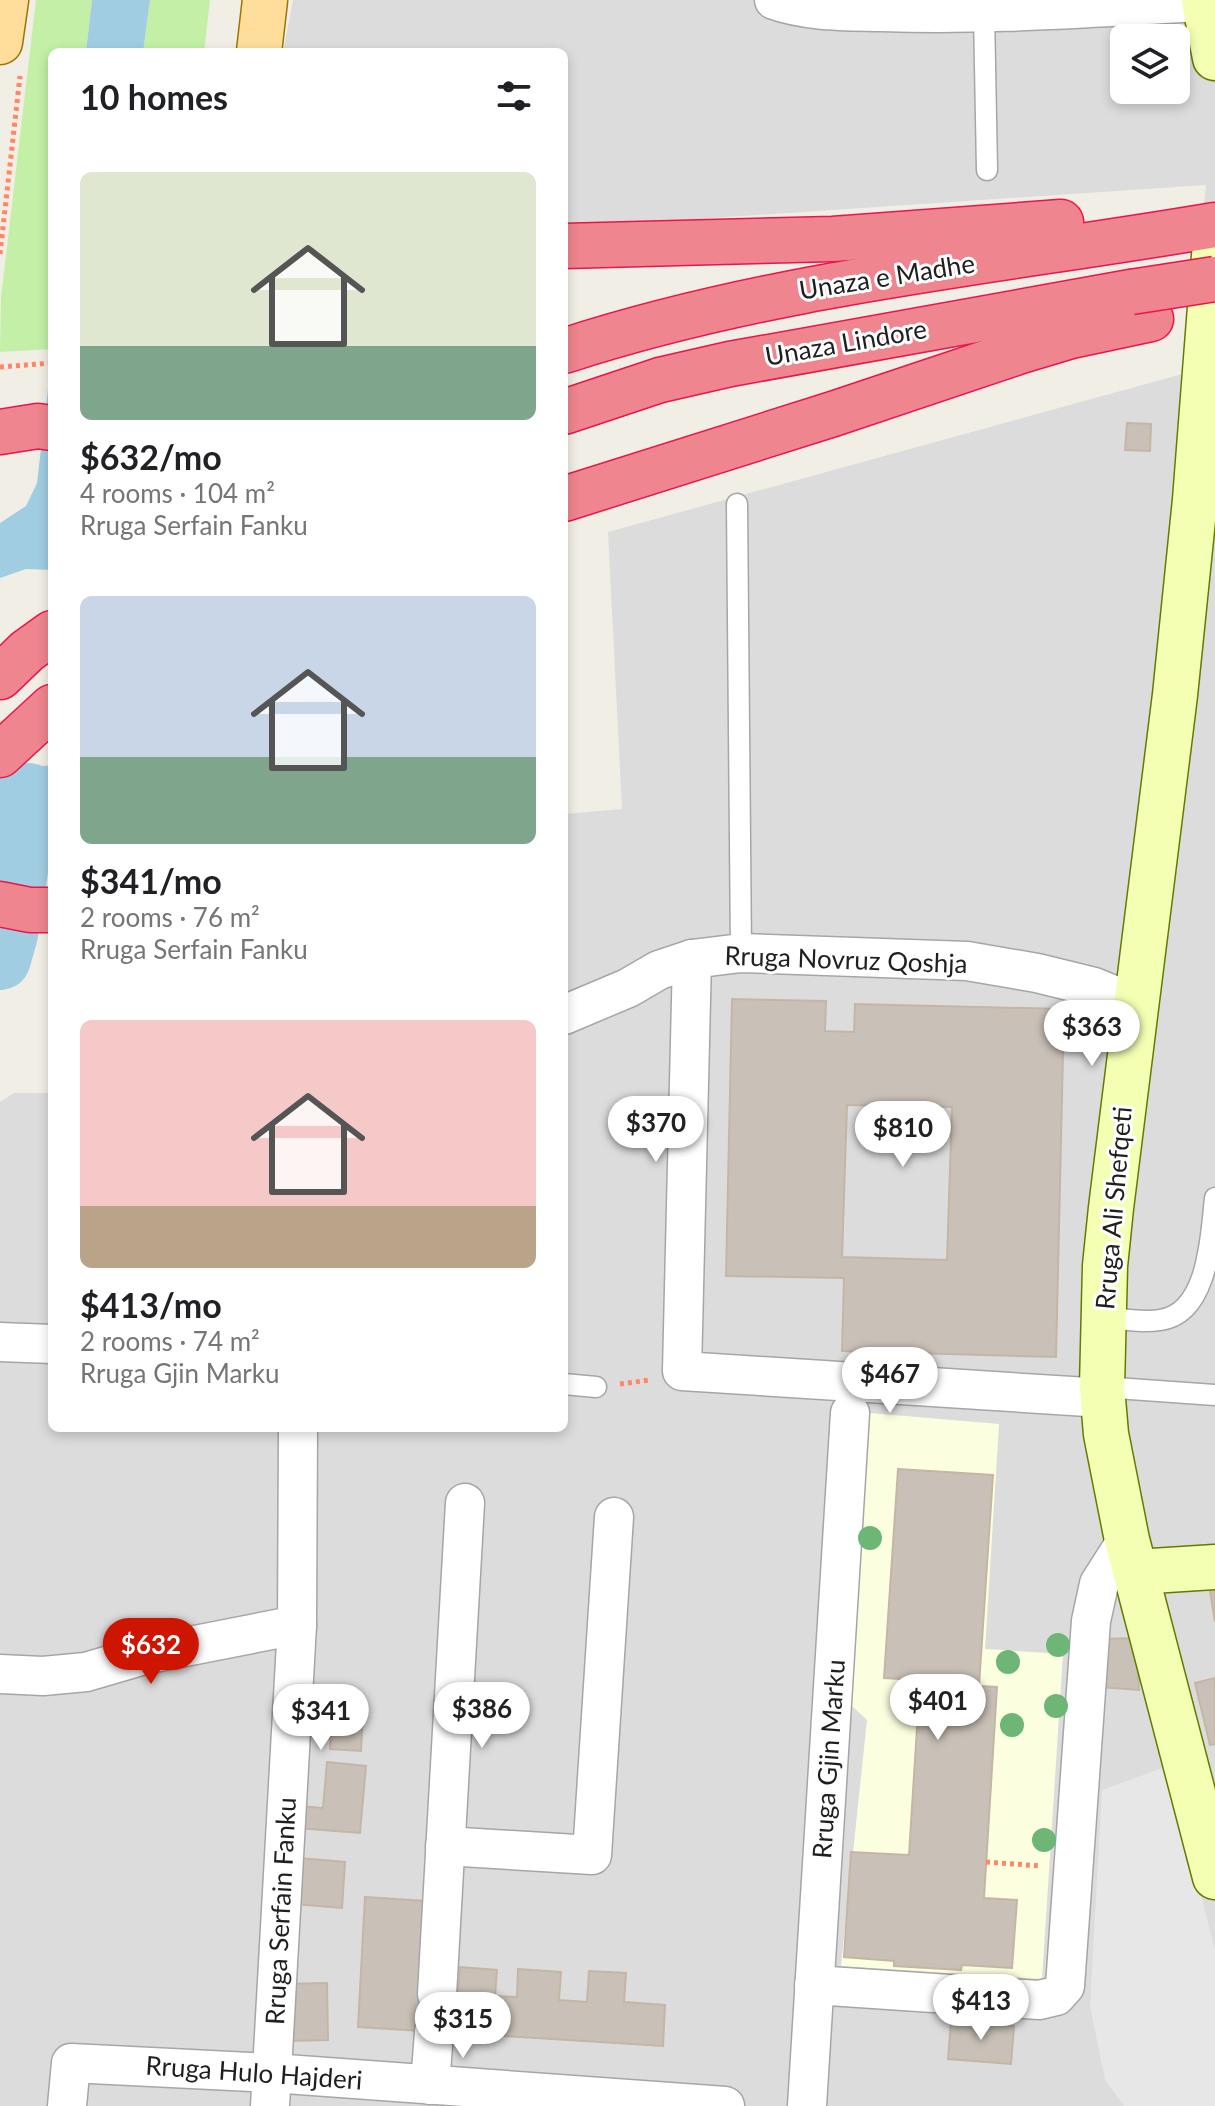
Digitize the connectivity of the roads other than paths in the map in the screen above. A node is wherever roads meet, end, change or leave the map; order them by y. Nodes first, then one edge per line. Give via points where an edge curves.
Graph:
1 (6, 0) edge
2 (265, 0) edge
3 (774, 0) edge
4 (1205, 1) edge
5 (984, 13) junction
6 (259, 48) edge
7 (10, 57) edge
8 (1215, 58) edge
9 (987, 170) dead end
10 (1215, 200) edge
11 (1140, 225) junction
12 (1215, 225) edge
13 (1215, 243) edge
14 (568, 246) edge
15 (1215, 279) edge
16 (1141, 305) junction
17 (1215, 307) edge
18 (568, 350) edge
19 (568, 411) edge
20 (48, 427) edge
21 (0, 432) edge
22 (568, 498) edge
23 (737, 504) dead end
24 (48, 636) edge
25 (0, 677) edge
26 (48, 711) edge
27 (0, 755) edge
28 (741, 953) junction
29 (692, 959) junction
30 (1135, 1004) junction
31 (568, 1013) edge
32 (1215, 1198) edge
33 (1104, 1317) junction
34 (0, 1342) edge
35 (48, 1344) edge
36 (568, 1384) edge
37 (596, 1387) road end
38 (1102, 1392) junction
39 (1215, 1395) edge
40 (850, 1413) dead end
41 (298, 1432) edge
42 (465, 1503) dead end
43 (614, 1517) dead end
44 (1132, 1556) junction
45 (1215, 1567) edge
46 (297, 1625) junction
47 (0, 1674) edge
48 (445, 1846) junction
49 (1215, 1877) edge
50 (814, 1985) junction
51 (437, 1994) dead end
52 (434, 2032) dead end
53 (430, 2085) junction
54 (271, 2090) edge
55 (67, 2106) edge
56 (725, 2106) edge
57 (807, 2106) edge

1 - 7 main road
2 - 6 main road
3 - 5 street via 837,11
4 - 5 street
4 - 8 main road
5 - 9 lane
10 - 11 highway
11 - 12 highway, Unaza e Madhe
11 - 14 highway
11 - 18 highway, Unaza e Madhe via 757,299
13 - 30 main road, Rruga Ali Shefqeti via 1177,680
15 - 16 highway, bridge
16 - 17 highway
16 - 19 highway, Unaza Lindore via 730,364 660,380
16 - 22 highway via 1071,336
20 - 21 highway
23 - 28 lane
24 - 25 highway
26 - 27 highway
28 - 29 street, Rruga Novruz Qoshja
28 - 30 street, Rruga Novruz Qoshja via 967,961 1094,987
29 - 31 street, Rruga Novruz Qoshja
29 - 38 street via 682,1371
30 - 33 main road, Rruga Ali Shefqeti via 1112,1193
32 - 33 lane via 1210,1246 1193,1299 1163,1320
33 - 38 main road, Rruga Ali Shefqeti
34 - 35 street
36 - 37 lane
38 - 39 lane
38 - 44 main road, Rruga Ali Shefqeti
40 - 50 street, Rruga Gjin Marku
41 - 46 street, Rruga Serfain Fanku
42 - 48 street
43 - 48 street via 592,1855
44 - 45 main road
44 - 49 main road, Rruga Ali Shefqeti
44 - 50 street via 1099,1584 1091,1621 1065,1986 1056,1996 1039,2000
46 - 47 street via 86,1672
46 - 54 street, Rruga Serfain Fanku
48 - 51 street
50 - 57 street, Rruga Gjin Marku
52 - 53 street
53 - 54 street, Rruga Hulo Hajderi
53 - 56 street, Rruga Hulo Hajderi
54 - 55 street, Rruga Hulo Hajderi via 71,2063

